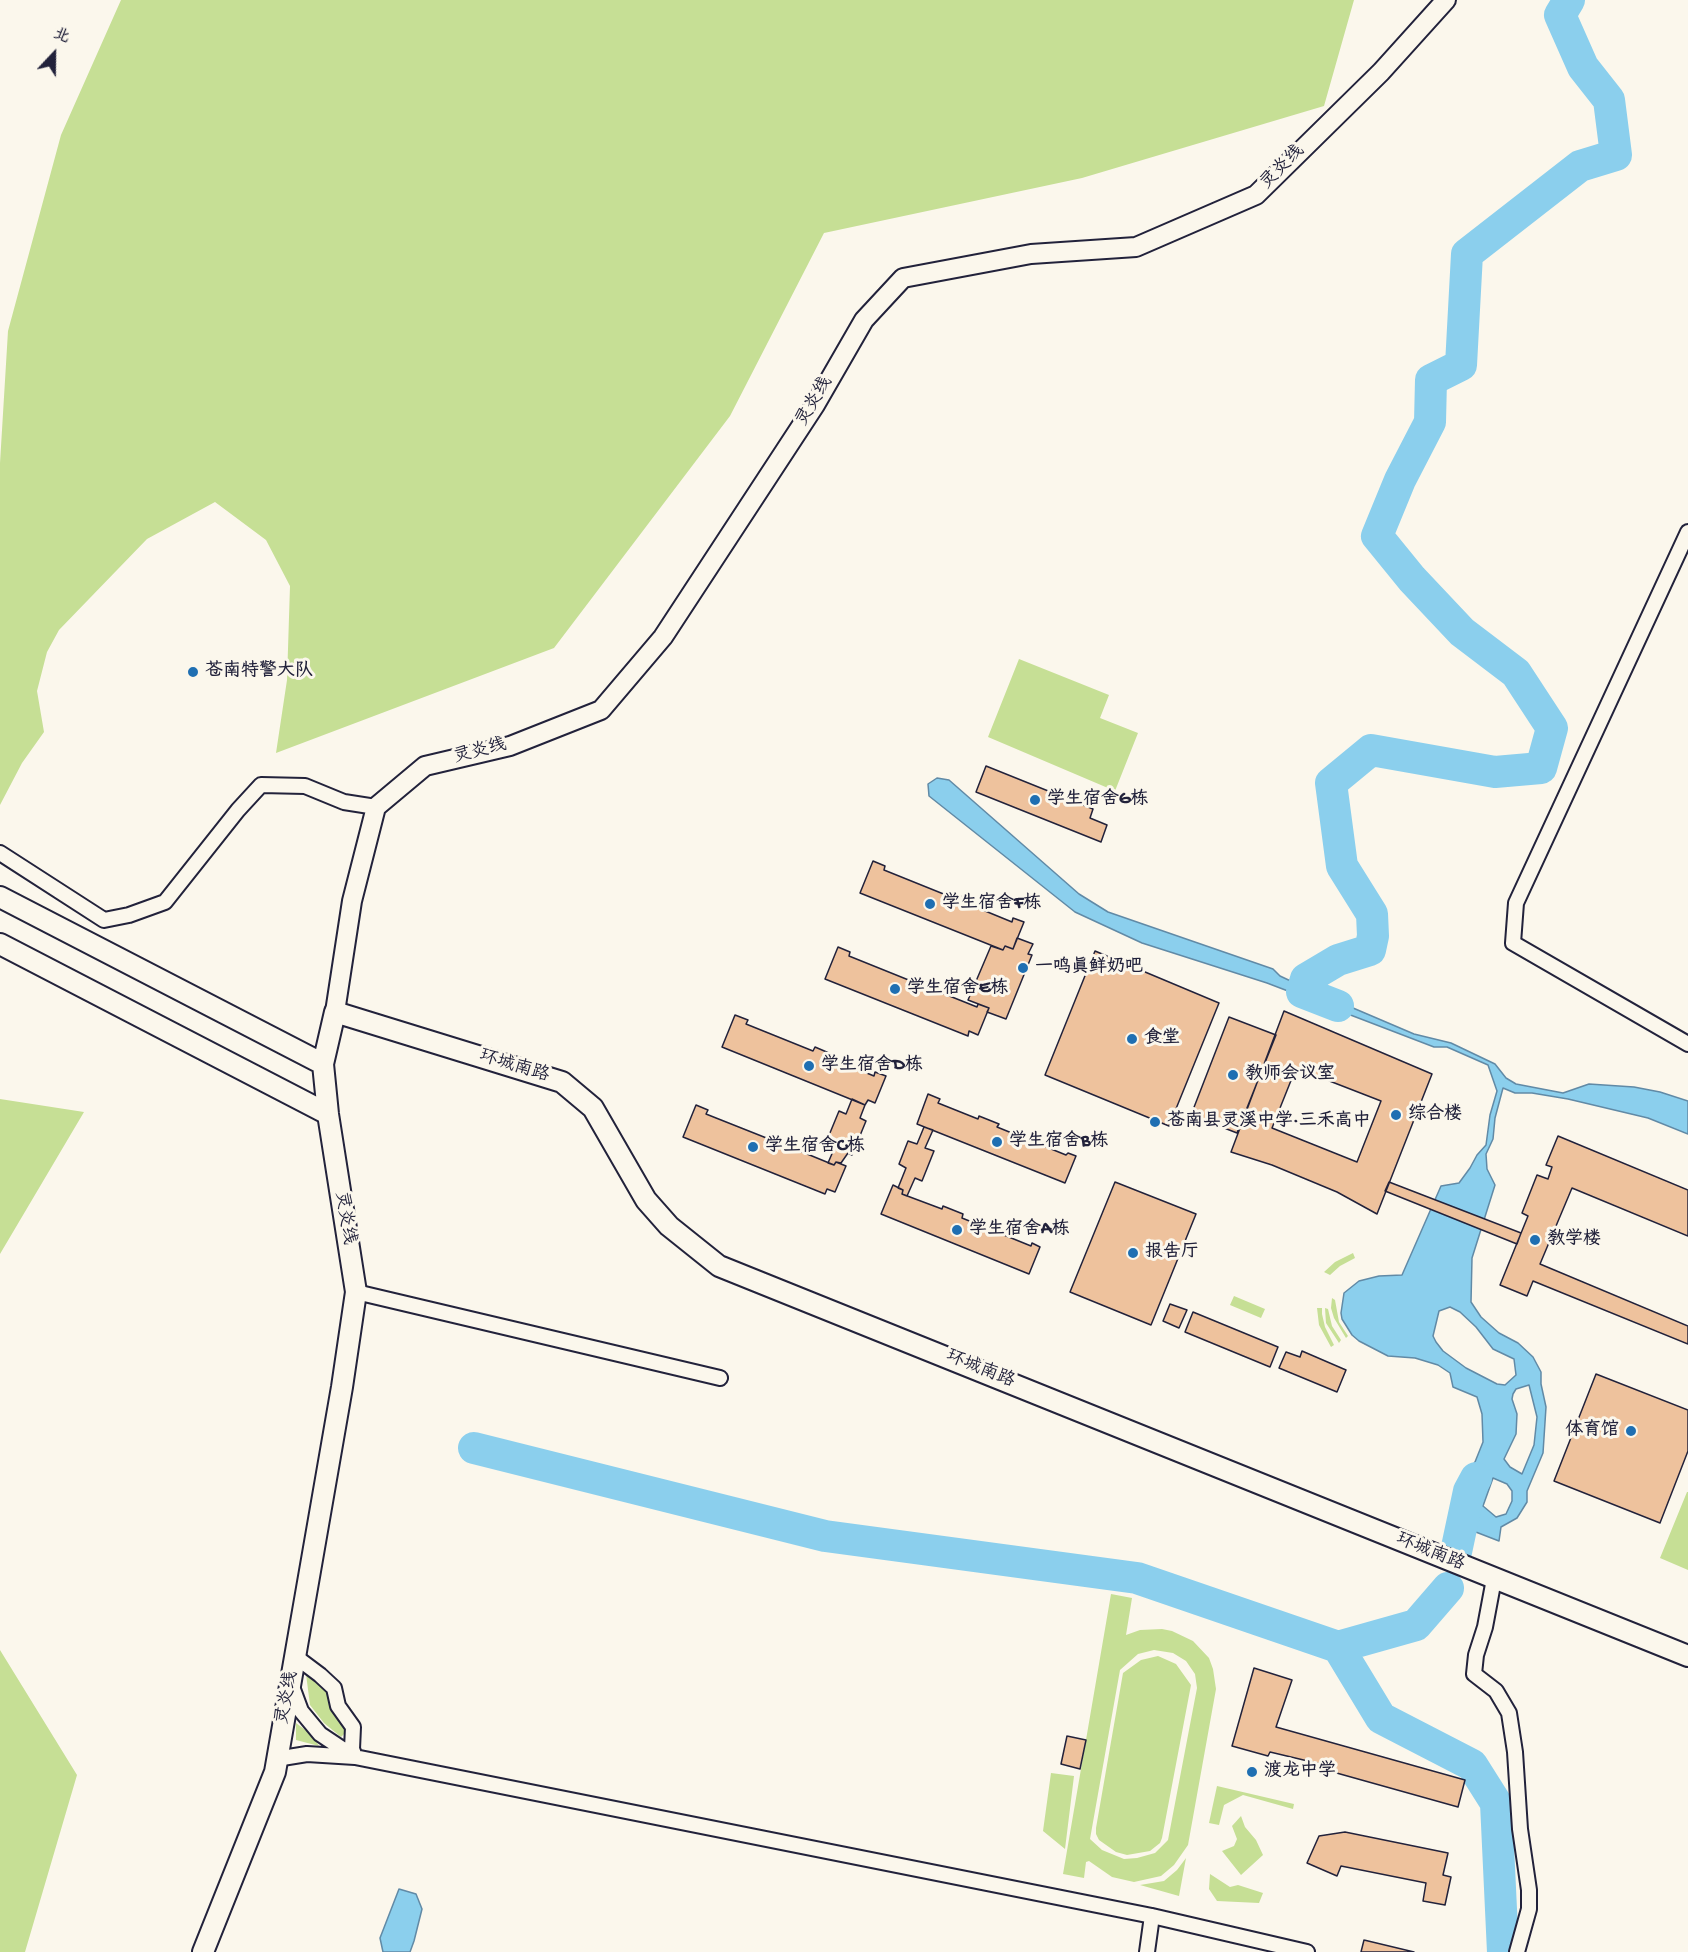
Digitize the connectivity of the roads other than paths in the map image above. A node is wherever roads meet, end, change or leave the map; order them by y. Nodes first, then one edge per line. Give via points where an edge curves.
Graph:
1 (1446, 0) edge
2 (1688, 532) edge
3 (376, 807) junction
4 (0, 854) edge
5 (0, 897) edge
6 (0, 944) edge
7 (335, 1012) junction
8 (1688, 1044) edge
9 (323, 1064) junction
10 (328, 1114) junction
11 (356, 1292) junction
12 (720, 1378) dead end
13 (1494, 1579) junction
14 (1688, 1656) edge
15 (296, 1657) junction
16 (291, 1683) junction
17 (355, 1757) junction
18 (276, 1759) junction
19 (1152, 1916) junction
20 (203, 1952) edge
21 (1147, 1952) edge
22 (1306, 1952) edge
23 (1517, 1952) edge

1 - 3 street, 灵炎线 via 1381,72 1256,195 1136,248 1031,254 903,278 864,320 815,405 663,637 601,710 510,746 424,766
2 - 8 street via 1516,903 1513,943
3 - 4 street via 344,802 305,786 261,785 165,902 104,920
3 - 7 street, 灵炎线 via 352,901
5 - 9 main road
6 - 10 main road
7 - 9 main road, 灵炎线
7 - 13 main road, 环城南路 via 562,1082 592,1108 646,1200 669,1226 719,1266
9 - 10 main road, 灵炎线
10 - 11 main road, 灵炎线
11 - 12 street
11 - 15 main road, 灵炎线
13 - 14 main road, 环城南路
13 - 23 street via 1474,1674 1496,1691 1509,1713 1529,1890 1529,1909
15 - 16 main road, 灵炎线
15 - 17 street via 334,1688 338,1706 353,1727
16 - 17 street via 301,1711 320,1734
16 - 18 main road, 灵炎线
17 - 18 street via 307,1754
17 - 19 street
18 - 20 main road, 灵炎线 via 275,1772
19 - 21 street
19 - 22 street

